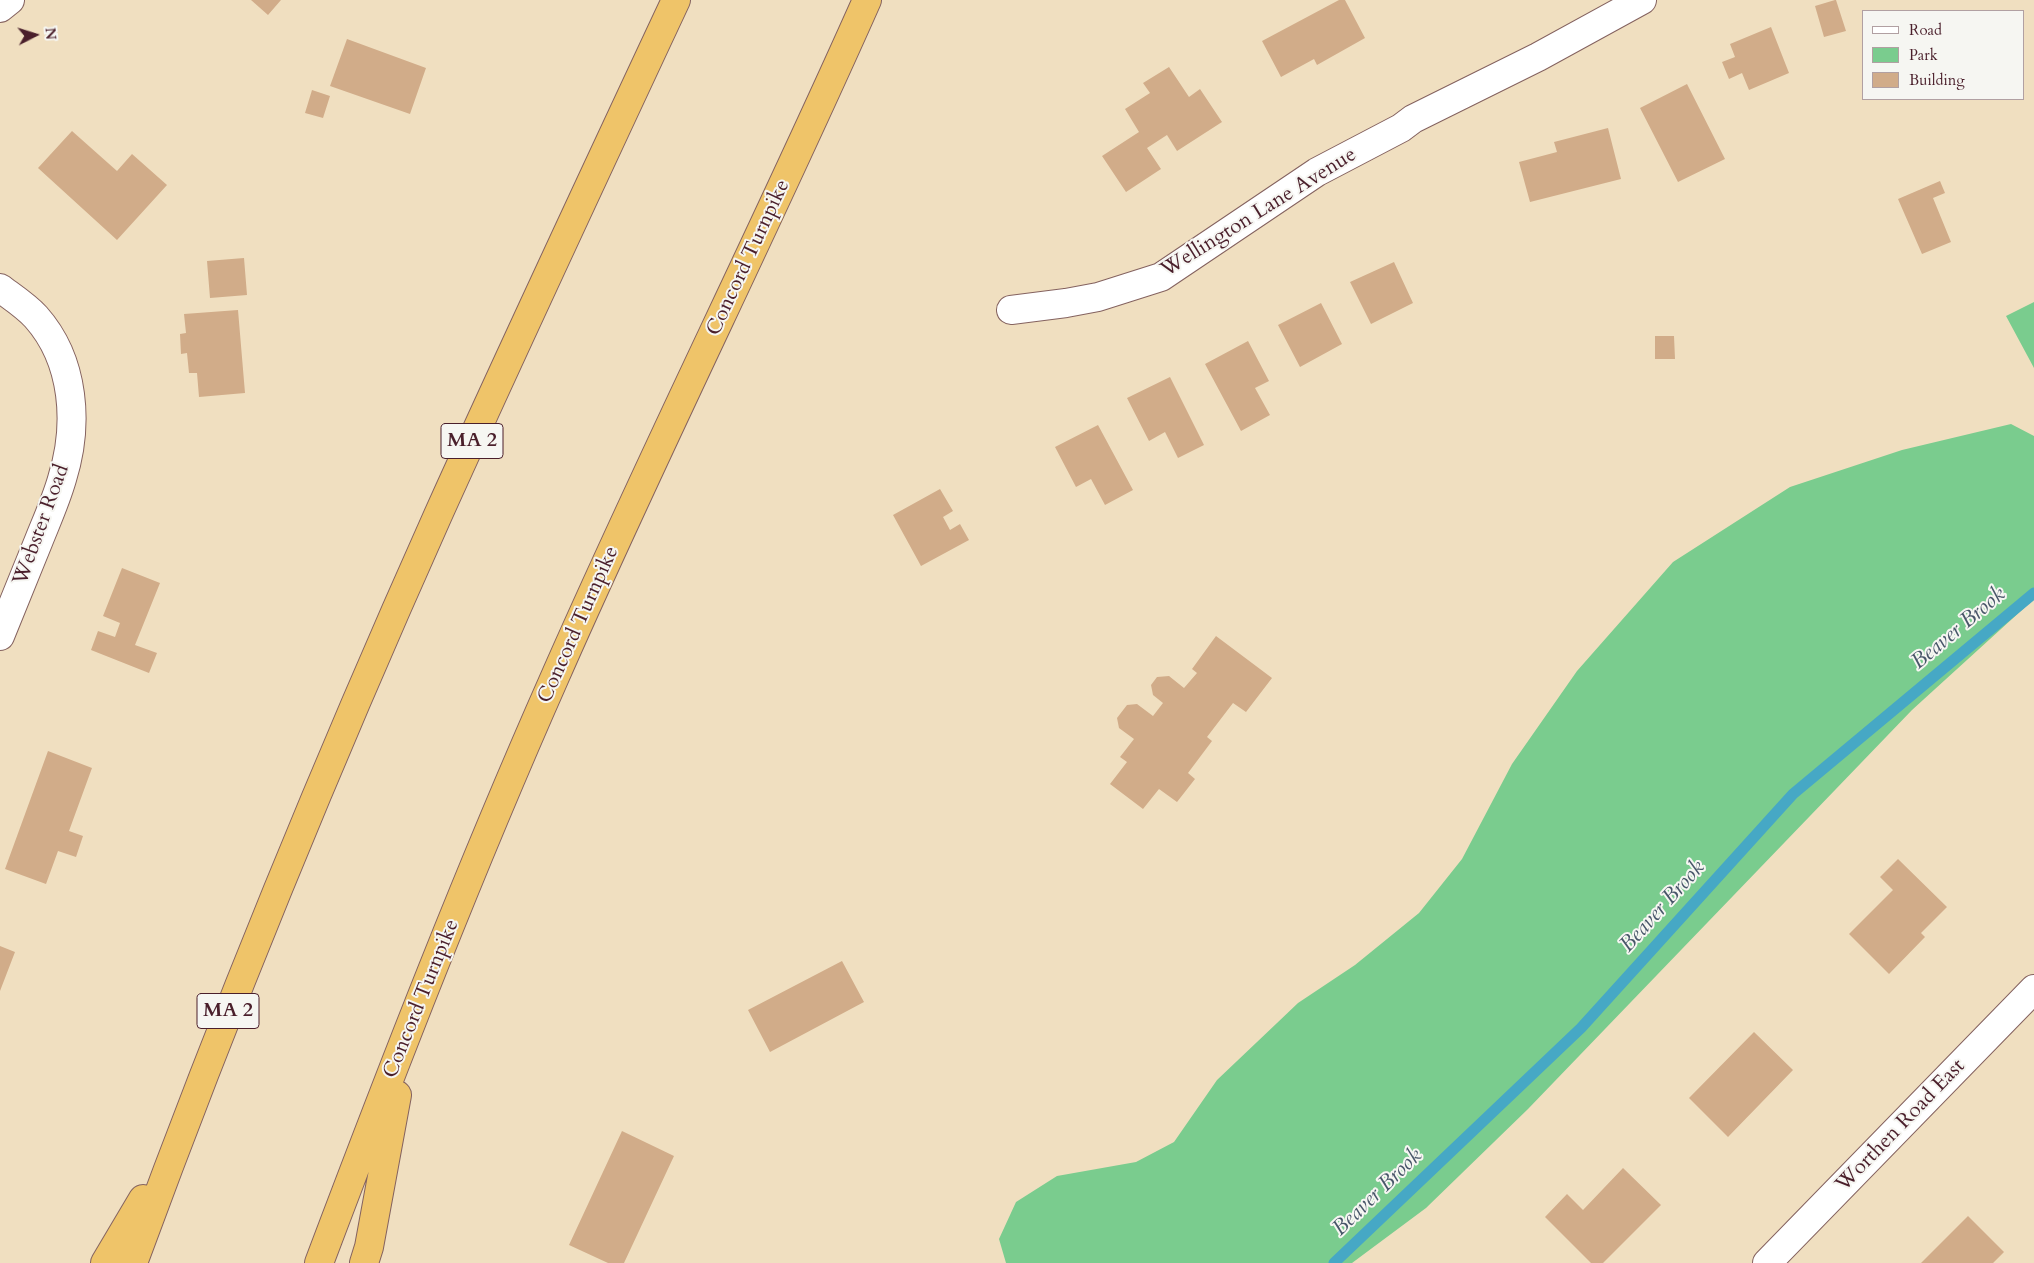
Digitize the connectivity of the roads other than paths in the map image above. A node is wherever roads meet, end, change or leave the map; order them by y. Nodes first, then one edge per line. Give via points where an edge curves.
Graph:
1 (10, 0) edge
2 (676, 0) edge
3 (867, 0) edge
4 (1642, 0) edge
5 (0, 8) edge
6 (0, 288) edge
7 (1011, 310) dead end
8 (0, 636) edge
9 (2034, 989) edge
10 (408, 1031) junction
11 (179, 1137) junction
12 (105, 1263) edge
13 (133, 1263) edge
14 (319, 1263) edge
15 (364, 1263) edge
16 (1767, 1263) edge

1 - 5 street
2 - 11 highway, MA 2 via 438,516 279,886
3 - 10 highway, Concord Turnpike via 554,679
4 - 7 street, Wellington Lane Avenue via 1317,172 1161,277 1098,296
6 - 8 street, Webster Road via 34,316 52,339 67,378 72,422 62,481
9 - 16 street, Worthen Road East
10 - 14 highway, Concord Turnpike
10 - 15 highway
11 - 12 highway
11 - 13 highway, MA 2

